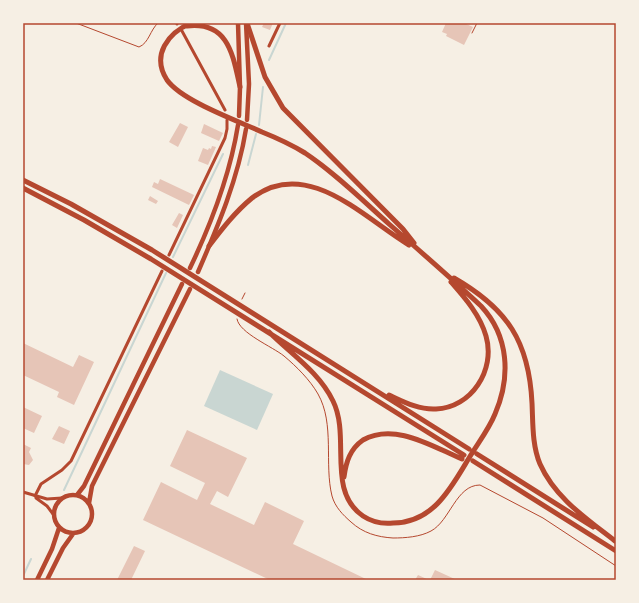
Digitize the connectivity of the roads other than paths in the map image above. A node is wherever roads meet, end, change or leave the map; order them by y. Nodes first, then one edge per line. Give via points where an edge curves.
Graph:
1 (191, 23) edge
2 (238, 23) edge
3 (246, 23) edge
4 (280, 23) edge
5 (183, 29) junction
6 (269, 46) dead end
7 (240, 87) junction
8 (225, 110) dead end
9 (239, 116) dead end
10 (227, 120) dead end
11 (247, 120) dead end
12 (238, 126) dead end
13 (246, 129) dead end
14 (23, 180) edge
15 (23, 188) edge
16 (210, 246) junction
17 (420, 251) junction
18 (169, 255) dead end
19 (190, 268) dead end
20 (162, 271) dead end
21 (198, 272) dead end
22 (443, 272) junction
23 (182, 284) dead end
24 (190, 289) dead end
25 (269, 332) junction
26 (372, 388) junction
27 (469, 449) dead end
28 (477, 454) dead end
29 (472, 462) dead end
30 (343, 486) junction
31 (23, 492) edge
32 (77, 495) junction
33 (35, 496) junction
34 (62, 498) junction
35 (89, 503) junction
36 (53, 514) junction
37 (59, 528) junction
38 (73, 534) junction
39 (616, 542) edge
40 (616, 551) edge
41 (37, 580) edge
42 (47, 580) edge

1 - 5 highway
2 - 7 main road
3 - 11 main road via 249,84
3 - 17 highway via 265,77 282,108 403,229
4 - 6 street
5 - 7 highway via 206,27 224,38 231,48
5 - 8 street
5 - 17 highway via 176,30 166,41 162,52 161,63 170,83 184,95 300,150
7 - 9 main road
10 - 18 street via 227,129 214,160
12 - 19 main road via 232,158 219,197
13 - 16 main road via 238,166
14 - 26 highway via 129,237
15 - 25 highway via 126,244
16 - 17 highway via 231,218 252,198 269,189 298,185 316,187 334,195
16 - 21 main road
17 - 22 highway
20 - 33 street via 71,461 41,484
22 - 26 highway via 474,311 483,327 488,354 483,378 462,402 436,410 419,408
22 - 30 highway via 481,306 495,324 501,337 504,351 503,388 490,424 441,500 426,513 409,521 395,523 371,520 363,516 348,500
22 - 39 highway via 494,307 511,327 528,365 536,455 542,469 566,502
23 - 32 main road via 84,486
24 - 35 main road via 92,486
25 - 30 highway via 314,373 333,400 340,420
25 - 30 highway via 463,457 416,439 382,433 366,439 353,449 346,461
26 - 27 highway
28 - 39 highway
29 - 40 highway
31 - 33 street
32 - 34 main road
32 - 35 main road
33 - 34 street via 47,499
33 - 36 street
34 - 36 main road via 56,504
35 - 38 main road via 92,514 90,524 81,532
36 - 37 main road
37 - 38 main road
37 - 41 main road
38 - 42 main road

